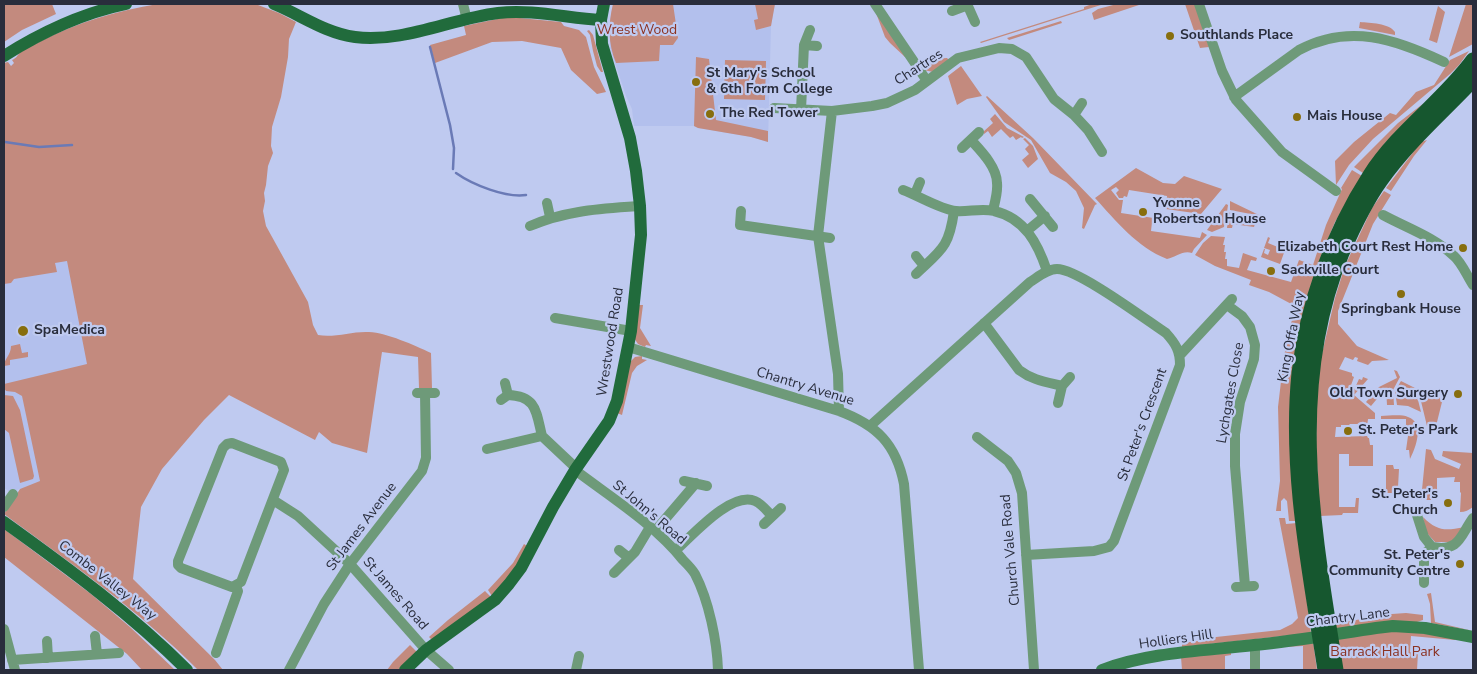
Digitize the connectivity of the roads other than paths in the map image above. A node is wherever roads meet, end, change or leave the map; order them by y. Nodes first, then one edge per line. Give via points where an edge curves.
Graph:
1 (126, 4) edge
2 (274, 4) edge
3 (463, 4) edge
4 (604, 4) edge
5 (875, 4) edge
6 (968, 4) edge
7 (1199, 4) edge
8 (952, 12) dead end
9 (467, 20) junction
10 (601, 20) junction
11 (975, 22) dead end
12 (810, 30) dead end
13 (1432, 44) dead end
14 (804, 45) junction
15 (817, 46) dead end
16 (1428, 54) junction
17 (4, 56) edge
18 (1444, 62) dead end
19 (1472, 70) edge
20 (927, 81) junction
21 (1234, 97) junction
22 (1082, 103) dead end
23 (774, 108) dead end
24 (801, 110) junction
25 (832, 111) junction
26 (1074, 115) junction
27 (979, 132) dead end
28 (971, 140) junction
29 (962, 148) dead end
30 (1102, 152) dead end
31 (920, 182) dead end
32 (903, 190) dead end
33 (1336, 191) dead end
34 (915, 194) junction
35 (1030, 198) dead end
36 (547, 203) dead end
37 (640, 206) junction
38 (994, 210) junction
39 (741, 211) dead end
40 (954, 211) junction
41 (1044, 216) junction
42 (1390, 216) dead end
43 (550, 217) junction
44 (530, 226) dead end
45 (1053, 227) dead end
46 (1028, 230) junction
47 (818, 236) junction
48 (830, 238) dead end
49 (916, 256) dead end
50 (924, 266) junction
51 (1047, 271) junction
52 (916, 274) dead end
53 (1473, 285) edge
54 (555, 318) dead end
55 (984, 323) junction
56 (631, 330) junction
57 (628, 347) junction
58 (1180, 355) junction
59 (1070, 377) dead end
60 (505, 383) dead end
61 (1062, 386) junction
62 (426, 393) dead end
63 (1058, 403) dead end
64 (839, 411) junction
65 (870, 426) junction
66 (542, 436) junction
67 (983, 438) dead end
68 (487, 449) dead end
69 (576, 469) junction
70 (684, 481) dead end
71 (696, 483) junction
72 (708, 486) dead end
73 (13, 494) dead end
74 (273, 500) junction
75 (4, 507) edge
76 (781, 508) dead end
77 (1416, 512) dead end
78 (772, 516) junction
79 (1473, 518) edge
80 (4, 522) edge
81 (764, 524) dead end
82 (653, 529) junction
83 (1432, 547) junction
84 (619, 550) dead end
85 (676, 550) junction
86 (1026, 555) junction
87 (629, 558) junction
88 (350, 564) junction
89 (614, 573) dead end
90 (1424, 583) dead end
91 (236, 586) junction
92 (1245, 586) dead end
93 (4, 629) edge
94 (95, 636) dead end
95 (1473, 637) edge
96 (47, 641) dead end
97 (1326, 642) junction
98 (1255, 645) junction
99 (220, 648) dead end
100 (426, 650) junction
101 (119, 653) dead end
102 (97, 654) junction
103 (579, 656) dead end
104 (48, 658) junction
105 (14, 665) edge
106 (1119, 667) edge
107 (187, 670) edge
108 (288, 670) edge
109 (405, 670) edge
110 (449, 670) edge
111 (576, 670) edge
112 (718, 670) edge
113 (919, 670) edge
114 (1034, 670) edge
115 (1102, 670) edge
116 (1255, 670) edge
117 (1325, 670) edge
118 (1336, 670) edge

1 - 17 main road via 57,27
2 - 9 main road via 324,29 368,38 382,38
3 - 9 street
4 - 10 main road, Wrestwood Road
5 - 20 street
6 - 8 street
6 - 11 street
7 - 21 street
9 - 10 main road via 519,12
10 - 37 main road, Wrestwood Road via 602,44 630,138
12 - 14 street
13 - 16 street
14 - 15 street
14 - 24 street
16 - 18 street
16 - 21 street via 1367,36 1338,36 1299,50
19 - 97 highway, King Offa Way via 1399,137 1370,174 1341,226 1316,291 1300,372 1297,445 1303,526
20 - 25 street, Chartres via 887,103
20 - 26 street, Chartres via 958,58 999,48 1012,49 1026,57 1054,99
21 - 33 street via 1282,152
22 - 26 street
23 - 24 street, Chartres
24 - 25 street, Chartres
25 - 47 street
26 - 30 street
27 - 28 street
28 - 29 street
28 - 38 street via 996,174
31 - 34 street
32 - 34 street
34 - 40 street
35 - 41 street
36 - 43 street
37 - 43 street via 594,209
37 - 56 main road, Wrestwood Road via 641,235
38 - 40 street
38 - 46 street
39 - 47 street via 740,225
40 - 50 street via 951,232 944,246
41 - 45 street
41 - 46 street
42 - 53 street via 1456,257
43 - 44 street
46 - 51 street
47 - 48 street
47 - 64 street via 838,374
49 - 50 street
50 - 52 street
51 - 55 street
51 - 58 street, St Peter's Crescent via 1057,268 1077,274 1166,333 1176,344
54 - 56 street
55 - 61 street via 1026,376
55 - 65 street
56 - 57 main road, Wrestwood Road
57 - 64 street, Chantry Avenue
57 - 69 main road, Wrestwood Road via 614,411
58 - 86 street, St Peter's Crescent via 1180,365 1114,541 1103,550
58 - 92 street, Lychgates Close via 1230,302 1250,327 1255,345 1254,359 1240,402 1235,434
59 - 61 street
60 - 66 street via 504,398 524,397 536,409
61 - 63 street
62 - 88 street, St James Avenue via 426,458 422,471
64 - 65 street, Chantry Avenue
65 - 113 street, Chantry Avenue via 890,446 901,468
66 - 68 street
66 - 69 street, St John's Road
67 - 86 street, Church Vale Road via 1016,473 1022,493
69 - 82 street, St John's Road
69 - 100 main road, Wrestwood Road via 509,584 495,600
70 - 71 street
71 - 72 street
71 - 82 street
73 - 75 street
74 - 88 street, St James Road via 298,516
74 - 91 street via 241,582
74 - 91 street via 284,470 282,462 232,443 227,444 178,565
76 - 78 street
77 - 83 street via 1424,537
78 - 81 street
78 - 85 street via 754,500 734,502
79 - 83 street via 1458,543
80 - 107 main road, Combe Valley Way via 96,589
82 - 85 street, St John's Road
82 - 87 street
83 - 90 street via 1424,554
84 - 87 street
85 - 112 street, St John's Road via 695,574 708,608
86 - 114 street, Church Vale Road
87 - 89 street
88 - 100 street, St James Road
88 - 108 street, St James Avenue
91 - 99 street via 238,591
93 - 105 street
94 - 102 street
95 - 98 main road, Chantry Lane via 1393,626
96 - 104 street
97 - 117 highway, King Offa Way
97 - 118 highway, King Offa Way
98 - 106 main road, Holliers Hill via 1184,652 1141,659
98 - 116 street
100 - 109 main road, Wrestwood Road
100 - 110 street, St James Road
101 - 102 street
102 - 104 street
103 - 111 street
104 - 105 street
106 - 115 main road, Holliers Hill

